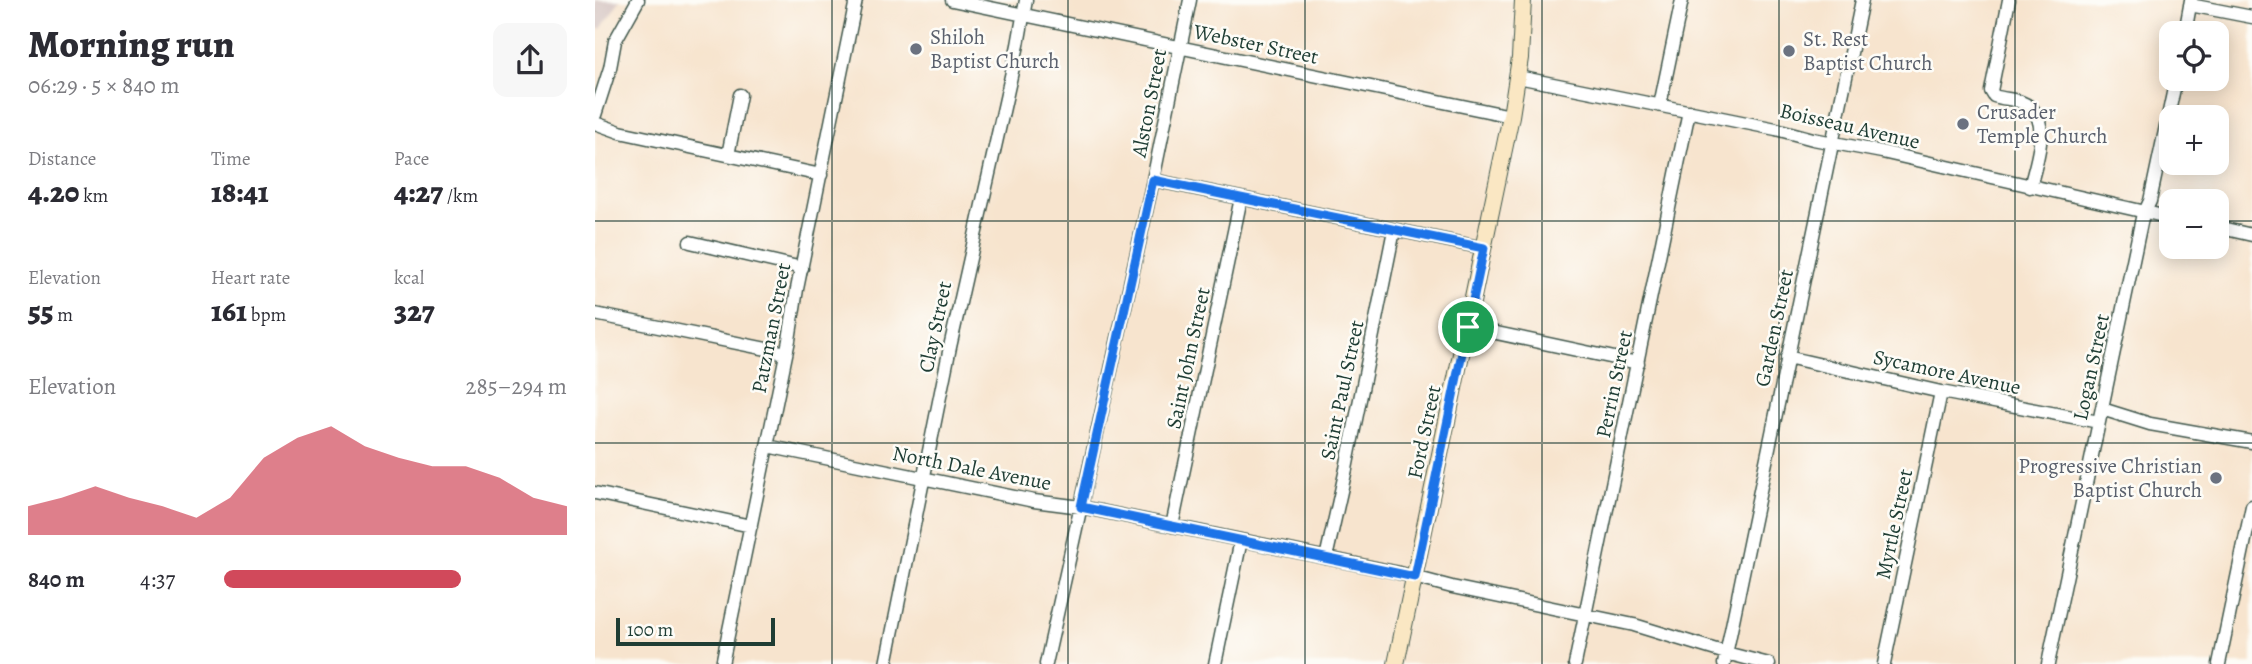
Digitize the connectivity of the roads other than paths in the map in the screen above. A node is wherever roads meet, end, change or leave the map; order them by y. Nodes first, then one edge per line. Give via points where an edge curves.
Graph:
1 (638, 0) edge
2 (856, 0) edge
3 (952, 0) edge
4 (1026, 0) edge
5 (1190, 0) edge
6 (1523, 0) edge
7 (1682, 0) edge
8 (1862, 0) edge
9 (2009, 0) edge
10 (2191, 2) edge
11 (1023, 15) junction
12 (2252, 17) edge
13 (2187, 21) edge
14 (1179, 48) junction
15 (1518, 77) junction
16 (2173, 91) edge
17 (740, 95) dead end
18 (1660, 105) junction
19 (1689, 111) junction
20 (595, 115) edge
21 (1511, 116) junction
22 (595, 123) edge
23 (1832, 143) junction
24 (728, 155) junction
25 (821, 175) junction
26 (1153, 180) junction
27 (2030, 187) junction
28 (1241, 198) junction
29 (2145, 212) junction
30 (2159, 215) edge
31 (1394, 230) junction
32 (2229, 230) edge
33 (2252, 235) edge
34 (690, 242) dead end
35 (1484, 248) junction
36 (802, 268) junction
37 (595, 314) edge
38 (1468, 327) junction
39 (786, 353) junction
40 (1787, 357) junction
41 (1638, 363) junction
42 (1941, 392) junction
43 (2100, 415) junction
44 (2252, 442) edge
45 (767, 446) junction
46 (924, 479) junction
47 (595, 493) edge
48 (2252, 506) edge
49 (1081, 507) junction
50 (751, 526) junction
51 (1172, 526) junction
52 (1241, 540) junction
53 (1325, 558) junction
54 (1415, 577) junction
55 (1585, 615) junction
56 (1725, 659) edge
57 (722, 664) edge
58 (886, 664) edge
59 (1046, 664) edge
60 (1215, 664) edge
61 (1395, 664) edge
62 (1576, 664) edge
63 (1769, 664) edge
64 (1884, 664) edge
65 (2048, 664) edge
66 (2219, 664) edge

1 - 20 street via 614,41
2 - 25 street, Patzman Street
3 - 11 street, Webster Street
4 - 11 street, Clay Street
5 - 14 street, Alston Street
6 - 15 main road, Ford Street
7 - 18 street
8 - 23 street, Garden Street
9 - 27 street via 1991,91 1994,96 2022,102 2040,119
10 - 12 street
10 - 13 street
11 - 14 street, Webster Street
11 - 46 street, Clay Street
14 - 21 street, Webster Street
14 - 26 street, Alston Street
15 - 18 street, Boisseau Avenue
15 - 21 main road, Ford Street
16 - 29 street, Logan Street
17 - 24 street
18 - 19 street, Boisseau Avenue
19 - 23 street, Boisseau Avenue
19 - 41 street, Perrin Street
21 - 35 main road, Ford Street
22 - 24 street
23 - 27 street, Boisseau Avenue
23 - 40 street, Garden Street
24 - 25 street
25 - 36 street, Patzman Street
26 - 28 street
26 - 49 street, Alston Street
27 - 29 street, Boisseau Avenue
28 - 31 street
28 - 51 street, Saint John Street
29 - 30 street, Boisseau Avenue
29 - 43 street, Logan Street
31 - 35 street
31 - 53 street, Saint Paul Street
32 - 33 street
34 - 36 street
35 - 38 main road, Ford Street
36 - 39 street, Patzman Street
37 - 39 street
38 - 41 street
38 - 54 main road, Ford Street
39 - 45 street, Patzman Street
40 - 42 street, Sycamore Avenue
40 - 56 street, Garden Street
41 - 55 street, Perrin Street
42 - 43 street, Sycamore Avenue
42 - 64 street, Myrtle Street
43 - 44 street, Sycamore Avenue
43 - 65 street, Logan Street
45 - 46 street, North Dale Avenue
45 - 50 street, Patzman Street
46 - 49 street, North Dale Avenue
46 - 58 street, Clay Street
47 - 50 street
48 - 66 street
49 - 51 street, North Dale Avenue
49 - 59 street, Alston Street
50 - 57 street, Patzman Street
51 - 52 street, North Dale Avenue
52 - 53 street, North Dale Avenue
52 - 60 street
53 - 54 street, North Dale Avenue
54 - 55 street, North Dale Avenue
54 - 61 main road, Ford Street
55 - 56 street, North Dale Avenue via 1658,631
55 - 62 street, Perrin Street
56 - 63 street, North Dale Avenue

